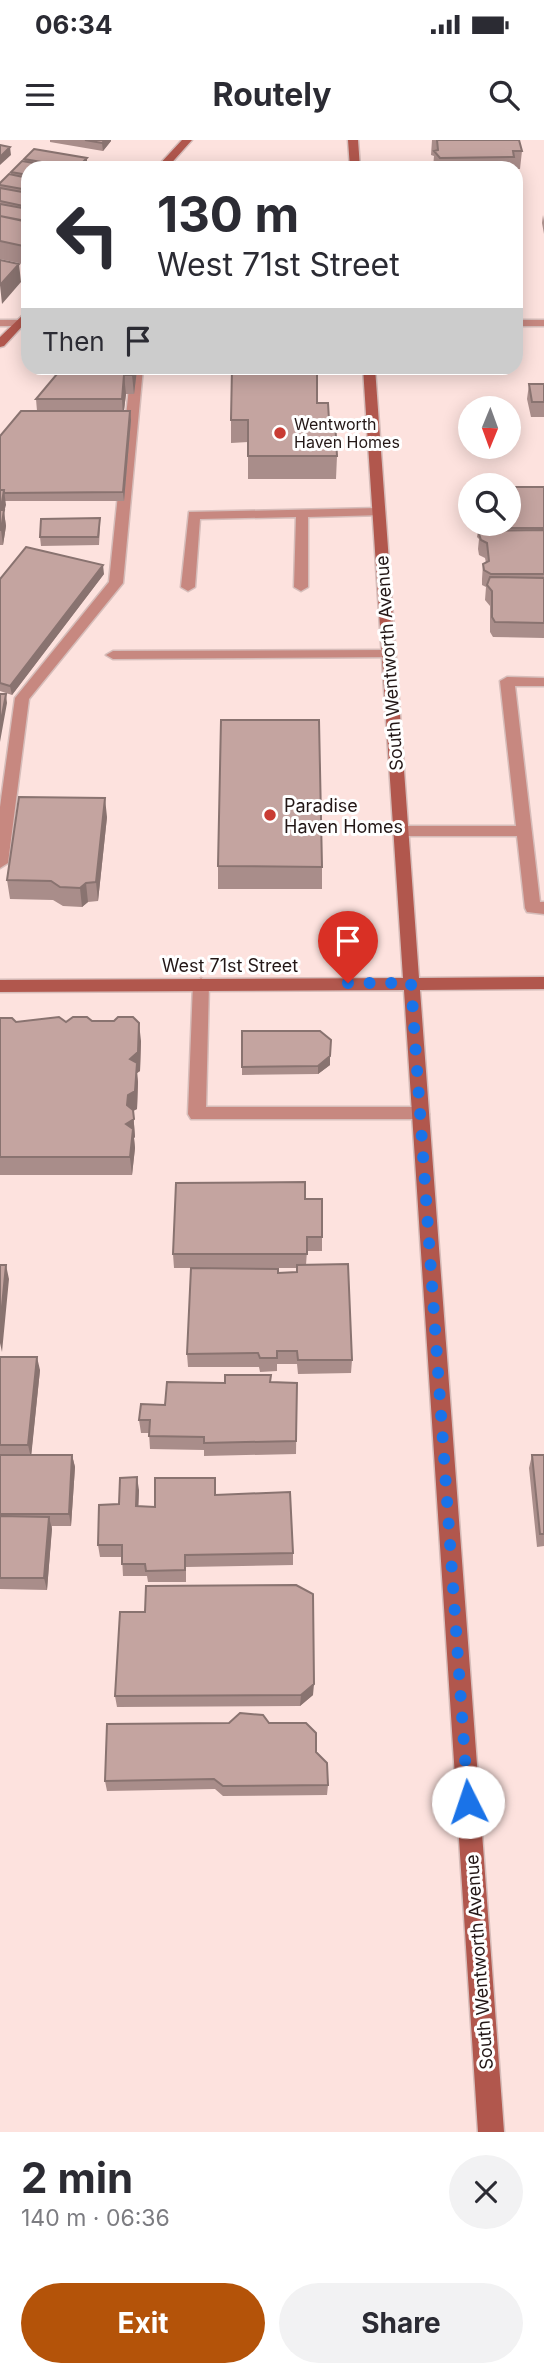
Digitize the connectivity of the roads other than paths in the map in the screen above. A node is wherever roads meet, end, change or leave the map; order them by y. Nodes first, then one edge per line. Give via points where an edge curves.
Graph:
1 (187, 140) edge
2 (353, 140) edge
3 (168, 161) edge
4 (354, 161) edge
5 (0, 323) edge
6 (21, 323) edge
7 (523, 323) edge
8 (544, 323) edge
9 (21, 325) edge
10 (0, 344) edge
11 (136, 375) edge
12 (369, 375) edge
13 (379, 512) junction
14 (302, 513) junction
15 (188, 587) dead end
16 (300, 587) dead end
17 (113, 654) dead end
18 (388, 654) junction
19 (544, 681) edge
20 (401, 831) junction
21 (524, 831) junction
22 (0, 863) edge
23 (544, 908) edge
24 (411, 983) junction
25 (544, 983) edge
26 (201, 984) junction
27 (0, 986) edge
28 (420, 1114) junction
29 (491, 2132) edge

1 - 3 street
2 - 4 street
5 - 6 street
7 - 8 street
9 - 10 street
11 - 22 street via 116,583 22,698
12 - 13 street, South Wentworth Avenue
13 - 14 street
13 - 18 street, South Wentworth Avenue
14 - 15 street via 194,515
14 - 16 street
17 - 18 street
18 - 20 street, South Wentworth Avenue
19 - 21 street via 507,681
20 - 21 street
20 - 24 street, South Wentworth Avenue
21 - 23 street via 533,908
24 - 25 street, West 71st Street
24 - 26 street, West 71st Street
24 - 28 street, South Wentworth Avenue
26 - 27 street, West 71st Street
26 - 28 street via 197,1114
28 - 29 street, South Wentworth Avenue

